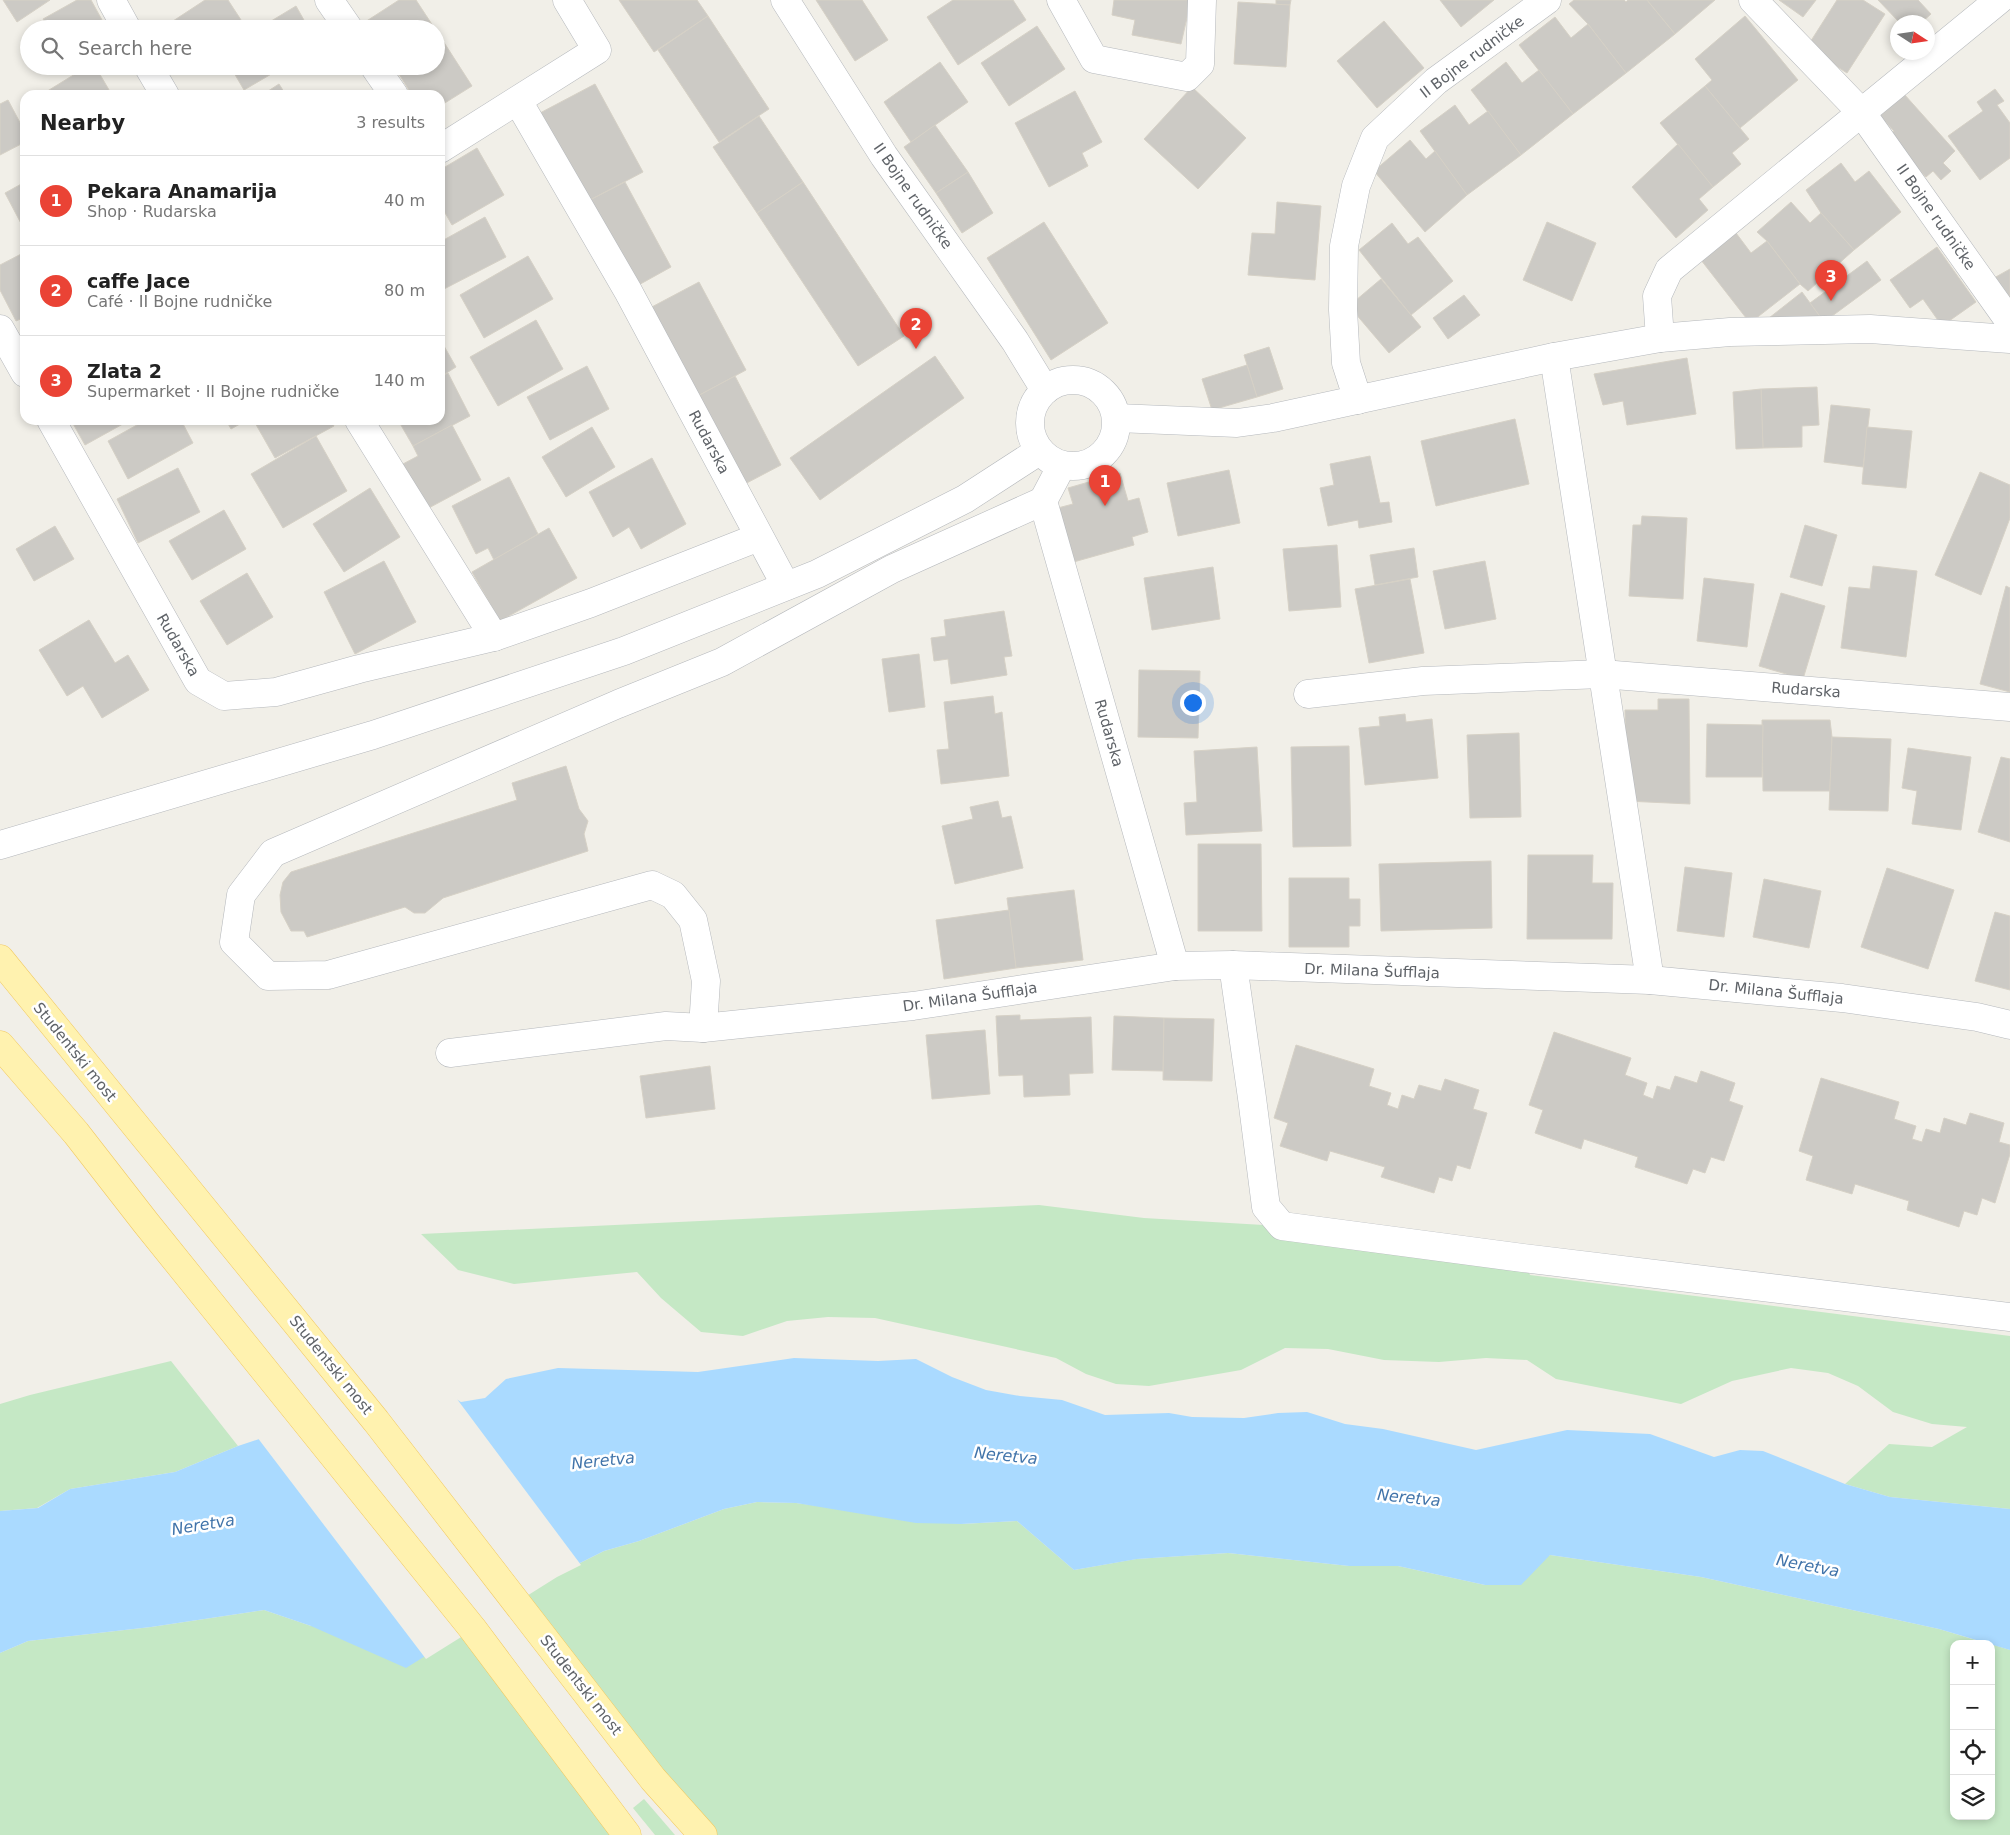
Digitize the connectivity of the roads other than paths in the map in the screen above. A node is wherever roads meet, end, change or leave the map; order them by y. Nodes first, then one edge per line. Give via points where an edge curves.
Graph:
1 (111, 0) edge
2 (329, 0) edge
3 (567, 0) edge
4 (785, 0) edge
5 (1061, 0) edge
6 (1202, 0) edge
7 (1547, 0) edge
8 (1754, 0) edge
9 (1999, 0) edge
10 (122, 20) edge
11 (343, 20) edge
12 (153, 75) edge
13 (380, 75) edge
14 (162, 90) edge
15 (391, 90) edge
16 (518, 101) junction
17 (1861, 112) junction
18 (445, 147) edge
19 (2010, 322) edge
20 (0, 329) edge
21 (1660, 338) junction
22 (2010, 339) edge
23 (1554, 357) junction
24 (20, 364) edge
25 (1045, 390) junction
26 (1358, 400) junction
27 (1117, 418) junction
28 (54, 425) edge
29 (362, 425) edge
30 (1039, 451) junction
31 (1062, 465) junction
32 (1043, 501) junction
33 (759, 537) junction
34 (786, 586) junction
35 (494, 637) junction
36 (1602, 674) junction
37 (1308, 694) dead end
38 (2010, 707) edge
39 (0, 845) edge
40 (0, 959) edge
41 (1233, 965) junction
42 (1175, 966) junction
43 (1650, 980) junction
44 (2010, 1025) edge
45 (703, 1028) junction
46 (0, 1045) edge
47 (450, 1053) dead end
48 (2010, 1317) edge
49 (619, 1825) edge
50 (703, 1835) edge

1 - 10 street
2 - 11 street
3 - 16 street via 597,50
4 - 25 street, II Bojne rudničke via 884,156 1015,341
5 - 6 street via 1094,59 1187,76 1200,64
7 - 26 street, II Bojne rudničke via 1436,81 1375,138 1356,186 1344,246 1346,363
8 - 17 street, II Bojne rudničke
9 - 17 street
12 - 14 street
13 - 15 street
16 - 18 street
16 - 33 street, Rudarska via 628,291
17 - 19 street, II Bojne rudničke
17 - 21 street via 1669,270 1657,296
20 - 24 street
21 - 22 street via 1730,332 1870,329
21 - 23 street
23 - 26 street
23 - 36 street
25 - 27 street via 1072,380 1085,382 1108,398
25 - 30 street via 1031,412 1030,426
26 - 27 street via 1236,423
27 - 31 street via 1114,437 1099,458 1075,467
28 - 35 street, Rudarska via 198,681 224,696 276,692
29 - 35 street
30 - 31 street
30 - 34 street via 965,498 817,574
31 - 32 street
32 - 42 street, Rudarska
32 - 45 street via 892,569 722,662 273,853 241,895 234,942 268,976 328,975 652,886 673,895 693,920 706,981
33 - 34 street
33 - 35 street, Rudarska
34 - 39 street via 624,650 373,735
36 - 37 street, Rudarska via 1423,680
36 - 38 street, Rudarska
36 - 43 street
40 - 50 main road, Studentski most via 376,1420 653,1779
41 - 42 street, Dr. Milana Šufflaja
41 - 43 street, Dr. Milana Šufflaja
41 - 48 street via 1266,1207 1282,1226
42 - 45 street, Dr. Milana Šufflaja via 913,1006
43 - 44 street, Dr. Milana Šufflaja via 1842,998 1977,1016
45 - 47 street, Dr. Milana Šufflaja via 666,1026
46 - 49 main road via 76,1133 472,1628

